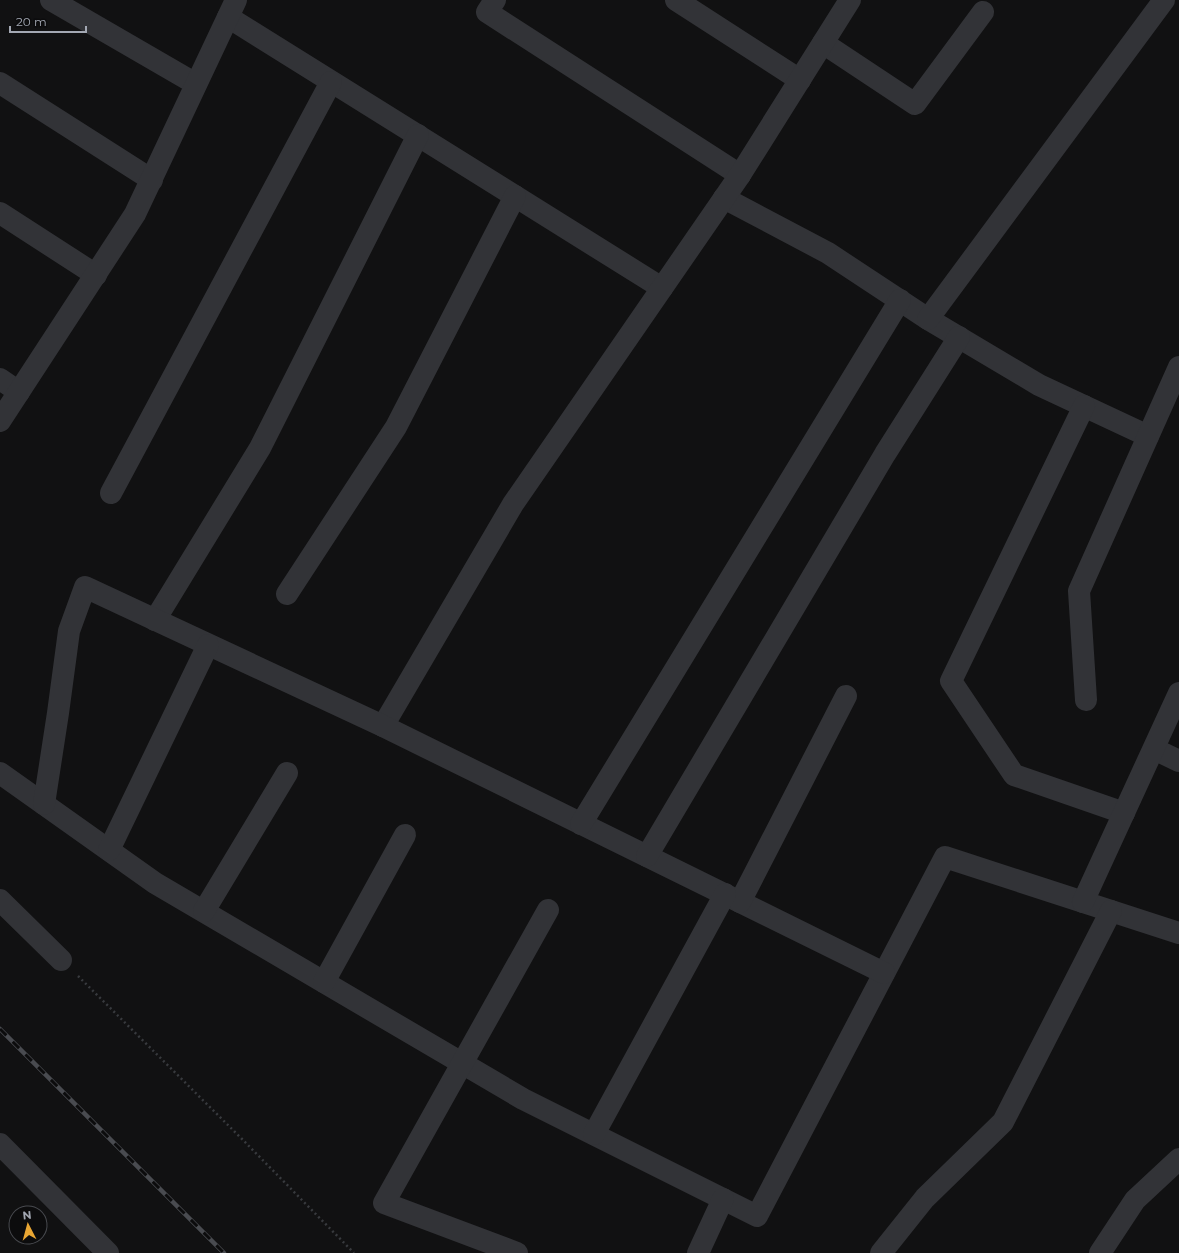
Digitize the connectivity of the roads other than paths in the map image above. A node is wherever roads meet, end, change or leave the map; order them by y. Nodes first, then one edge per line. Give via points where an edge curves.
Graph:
1 (51, 0) edge
2 (496, 0) edge
3 (676, 0) edge
4 (850, 0) edge
5 (1164, 0) edge
6 (232, 9) edge
7 (983, 12) dead end
8 (823, 43) junction
9 (800, 80) junction
10 (331, 82) junction
11 (0, 83) edge
12 (196, 84) junction
13 (418, 135) junction
14 (740, 174) junction
15 (152, 180) junction
16 (515, 196) junction
17 (724, 198) junction
18 (0, 213) edge
19 (96, 275) junction
20 (662, 288) junction
21 (900, 300) junction
22 (928, 319) junction
23 (959, 338) junction
24 (1179, 367) edge
25 (0, 379) edge
26 (19, 392) junction
27 (1084, 406) junction
28 (0, 421) edge
29 (1148, 436) junction
30 (111, 493) dead end
31 (287, 594) dead end
32 (155, 620) junction
33 (208, 645) junction
34 (1179, 693) edge
35 (846, 696) dead end
36 (1086, 700) dead end
37 (383, 726) junction
38 (1154, 749) junction
39 (1179, 761) edge
40 (0, 773) edge
41 (287, 773) dead end
42 (44, 804) junction
43 (1124, 813) junction
44 (581, 824) junction
45 (405, 835) dead end
46 (109, 850) junction
47 (647, 856) junction
48 (733, 898) junction
49 (0, 900) edge
50 (1083, 902) junction
51 (548, 910) dead end
52 (204, 911) junction
53 (1111, 911) junction
54 (1179, 933) edge
55 (61, 960) road end
56 (884, 973) junction
57 (324, 982) junction
58 (462, 1063) junction
59 (594, 1134) junction
60 (0, 1144) edge
61 (1179, 1159) edge
62 (723, 1199) junction
63 (108, 1253) edge
64 (517, 1253) edge
65 (698, 1253) edge
66 (881, 1253) edge
67 (1100, 1253) edge

1 - 12 street
2 - 14 street via 487,12
3 - 9 street
4 - 8 street
5 - 22 street
6 - 10 street
6 - 12 street
7 - 8 street via 915,104
8 - 9 street
9 - 14 street
10 - 13 street
10 - 30 street
11 - 15 street
12 - 15 street
13 - 16 street
13 - 32 street via 260,448
14 - 17 street
15 - 19 street via 136,214
16 - 20 street
16 - 31 street via 396,427
17 - 20 street
17 - 21 street via 828,253
18 - 19 street
19 - 26 street
20 - 37 street via 513,504
21 - 22 street
21 - 44 street
22 - 23 street
23 - 27 street via 1039,385
23 - 47 street via 881,460
24 - 29 street
25 - 26 street
26 - 28 street
27 - 29 street
27 - 43 street via 952,681 1014,775
29 - 36 street via 1079,592
32 - 33 street
32 - 42 street via 85,587 69,630
33 - 37 street
33 - 46 street
34 - 38 street
35 - 48 street
37 - 44 street
38 - 39 street
38 - 43 street
40 - 42 street
41 - 52 street
42 - 46 street
43 - 50 street
44 - 47 street
45 - 57 street
46 - 52 street via 155,883
47 - 48 street
48 - 56 street
48 - 59 street
49 - 55 street
50 - 53 street
50 - 56 street via 945,857
51 - 58 street
52 - 57 street
53 - 54 street
53 - 66 street via 1003,1122 925,1198
56 - 62 street via 757,1216
57 - 58 street
58 - 59 street via 523,1099
58 - 64 street via 384,1203
59 - 62 street
60 - 63 street
61 - 67 street via 1135,1200
62 - 65 street

